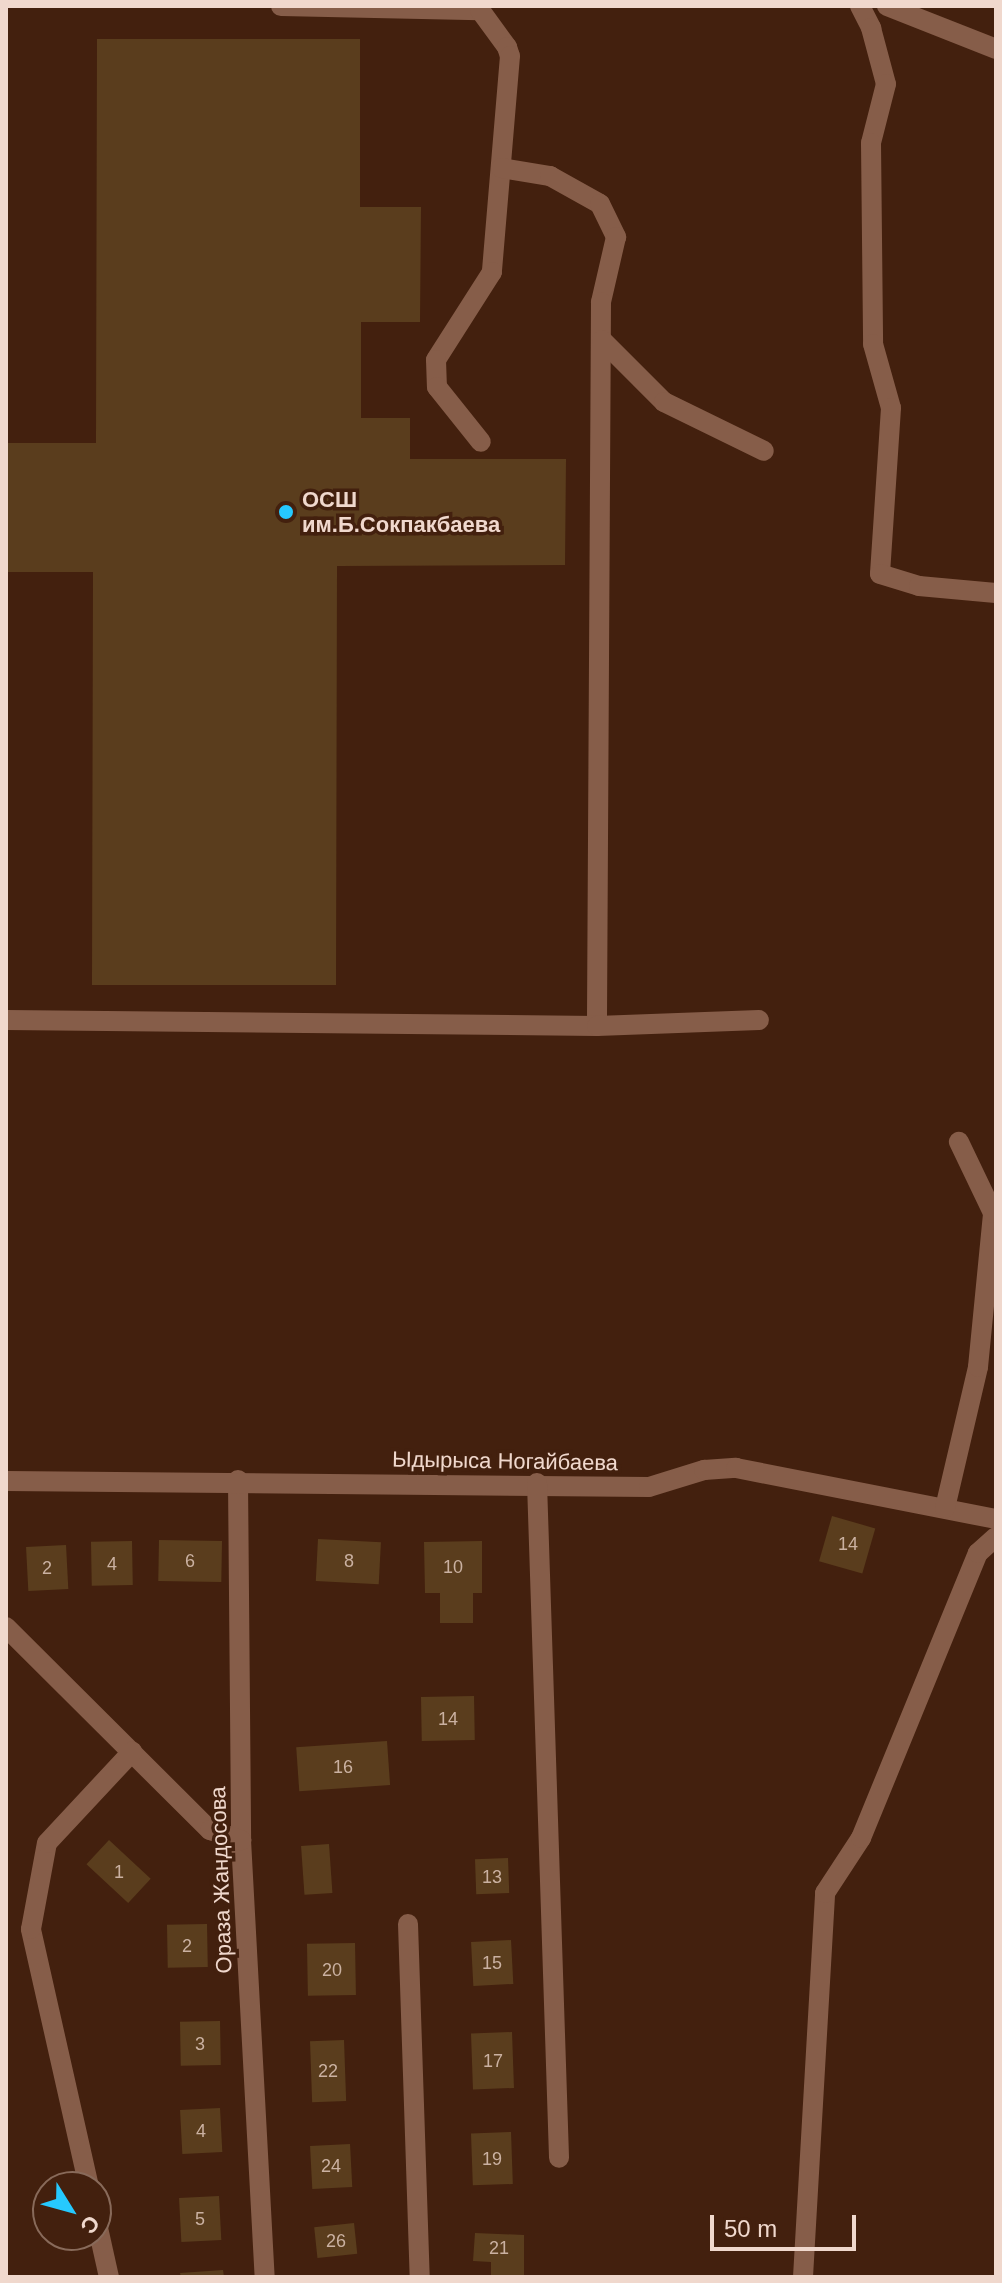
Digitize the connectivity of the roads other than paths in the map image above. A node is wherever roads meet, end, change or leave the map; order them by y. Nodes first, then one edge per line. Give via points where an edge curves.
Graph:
1 (281, 6) edge
2 (860, 6) edge
3 (887, 6) edge
4 (996, 49) edge
5 (501, 168) junction
6 (602, 340) junction
7 (481, 442) dead end
8 (764, 451) dead end
9 (996, 593) edge
10 (6, 1020) edge
11 (759, 1020) dead end
12 (597, 1026) junction
13 (959, 1142) dead end
14 (994, 1213) edge
15 (238, 1480) junction
16 (6, 1481) edge
17 (537, 1483) junction
18 (945, 1508) junction
19 (996, 1519) edge
20 (996, 1537) edge
21 (6, 1627) edge
22 (132, 1752) junction
23 (241, 1840) junction
24 (408, 1924) dead end
25 (559, 2158) dead end
26 (85, 2171) edge
27 (103, 2251) edge
28 (109, 2277) edge
29 (265, 2277) edge
30 (420, 2277) edge
31 (803, 2277) edge

1 - 5 street via 480,10 510,56
2 - 9 street via 886,84 871,143 873,344 891,408 880,574 919,586
3 - 4 street
5 - 6 street via 550,176 607,212 616,248 601,302
5 - 7 street via 492,272 436,360 437,387
6 - 8 street via 664,402
6 - 12 street
10 - 12 street
11 - 12 street
13 - 14 street
14 - 18 street via 978,1367
15 - 16 street, Ыдырыса Ногайбаева
15 - 17 street, Ыдырыса Ногайбаева
15 - 23 street, Ораза Жандосова
17 - 18 street, Ыдырыса Ногайбаева via 649,1487 704,1470 736,1468
17 - 25 street
18 - 19 street, Ыдырыса Ногайбаева
20 - 31 street via 978,1553 861,1838 825,1893
21 - 22 street
22 - 23 street via 210,1830
22 - 26 street via 47,1843 31,1929
23 - 29 street, Ораза Жандосова
24 - 30 street
27 - 28 street

